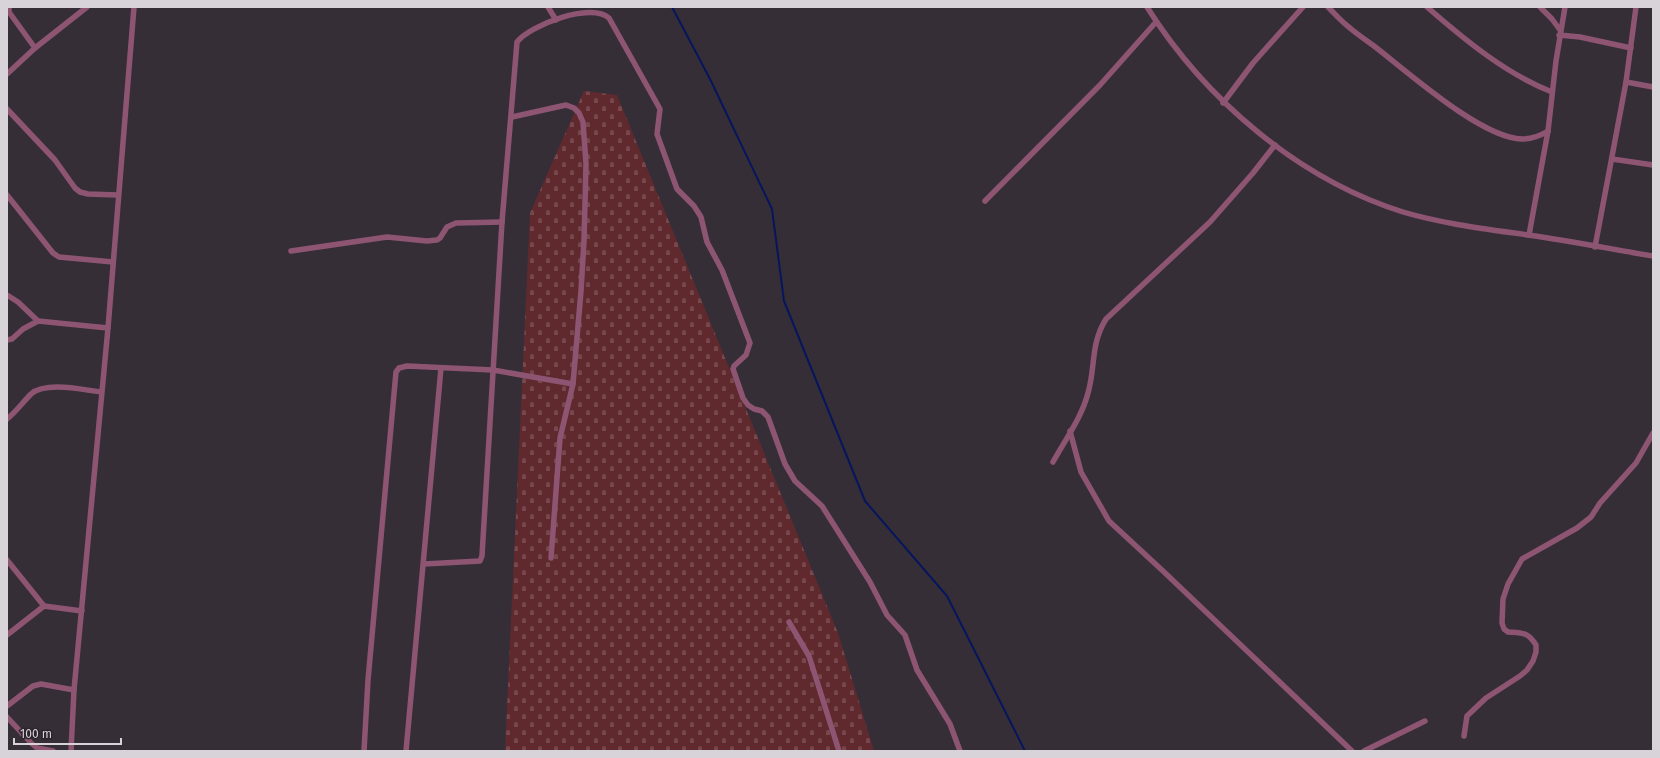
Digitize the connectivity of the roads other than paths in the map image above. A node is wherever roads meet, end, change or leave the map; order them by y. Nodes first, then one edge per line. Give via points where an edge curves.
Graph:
1 (87, 7) edge
2 (134, 7) edge
3 (548, 7) edge
4 (1146, 7) edge
5 (1303, 7) edge
6 (1328, 7) edge
7 (1427, 7) edge
8 (1540, 7) edge
9 (1565, 7) edge
10 (1636, 7) edge
11 (8, 10) edge
12 (556, 20) junction
13 (1156, 22) junction
14 (1560, 32) junction
15 (35, 48) junction
16 (1631, 48) junction
17 (7, 74) edge
18 (1626, 82) junction
19 (1653, 87) edge
20 (1552, 92) junction
21 (1223, 103) junction
22 (7, 109) edge
23 (512, 117) junction
24 (1548, 131) junction
25 (1275, 144) junction
26 (1612, 158) junction
27 (1653, 166) edge
28 (7, 195) edge
29 (118, 195) junction
30 (985, 201) dead end
31 (502, 222) junction
32 (1529, 235) junction
33 (1595, 247) junction
34 (291, 251) dead end
35 (1653, 256) edge
36 (113, 262) junction
37 (7, 295) edge
38 (38, 322) junction
39 (108, 328) junction
40 (7, 340) edge
41 (441, 368) junction
42 (493, 370) junction
43 (573, 384) junction
44 (101, 392) junction
45 (7, 419) edge
46 (1070, 431) junction
47 (1653, 433) edge
48 (1052, 462) dead end
49 (552, 558) dead end
50 (7, 560) edge
51 (424, 564) junction
52 (44, 606) junction
53 (82, 611) junction
54 (789, 622) dead end
55 (7, 635) edge
56 (74, 690) junction
57 (7, 706) edge
58 (7, 717) edge
59 (1425, 721) dead end
60 (1464, 736) dead end
61 (54, 751) edge
62 (70, 751) edge
63 (364, 751) edge
64 (406, 751) edge
65 (839, 751) edge
66 (960, 751) edge
67 (1352, 751) edge
68 (1364, 751) edge

1 - 15 street
2 - 29 street
3 - 12 street
4 - 13 street
5 - 21 street via 1253,63
6 - 24 street via 1400,68 1462,113 1498,133 1522,139 1538,137
7 - 20 street via 1459,34 1514,73
8 - 14 street
9 - 14 street
10 - 16 street
11 - 15 street
12 - 23 street via 522,36 518,42
12 - 66 street via 596,12 609,18 660,109 657,134 677,189 701,217 707,242 722,270 750,343 746,355 733,369 743,398 748,405 762,411 768,417 784,464 795,481 822,506 870,582 887,615 906,635 917,670 950,724
13 - 21 street via 1201,80
13 - 30 street via 1100,85
14 - 16 street
14 - 20 street
15 - 17 street
16 - 18 street
18 - 19 street
18 - 26 street
20 - 24 street
21 - 25 street
22 - 29 street via 55,160 80,192
23 - 31 street
23 - 43 street via 566,105 579,113 582,122 586,164 584,241
24 - 32 street
25 - 32 street via 1336,184 1404,212 1491,231
25 - 46 street via 1210,222 1106,319 1094,345 1093,373 1088,394
26 - 27 street
26 - 33 street
28 - 36 street via 53,253 59,257
29 - 36 street
31 - 34 street via 456,223 447,227 437,240 387,236
31 - 42 street
32 - 33 street
33 - 35 street
36 - 39 street
37 - 38 street
38 - 39 street
38 - 40 street
39 - 44 street
41 - 42 street
41 - 51 street
41 - 63 street via 406,366 396,372
42 - 43 street
42 - 51 street via 481,559
43 - 49 street via 560,438
44 - 45 street via 50,387 41,389 32,394
44 - 53 street
46 - 48 street
46 - 67 street via 1081,472 1109,521
47 - 60 street via 1636,463 1600,503 1591,517 1577,528 1522,559 1503,599 1502,623 1508,632 1523,632 1533,641 1536,645 1534,657 1530,666 1520,676 1486,698 1467,716
50 - 52 street
51 - 64 street
52 - 53 street
52 - 55 street
53 - 56 street
54 - 65 street via 809,656
56 - 57 street via 41,684 33,686
56 - 62 street
58 - 61 street via 37,748
59 - 68 street

